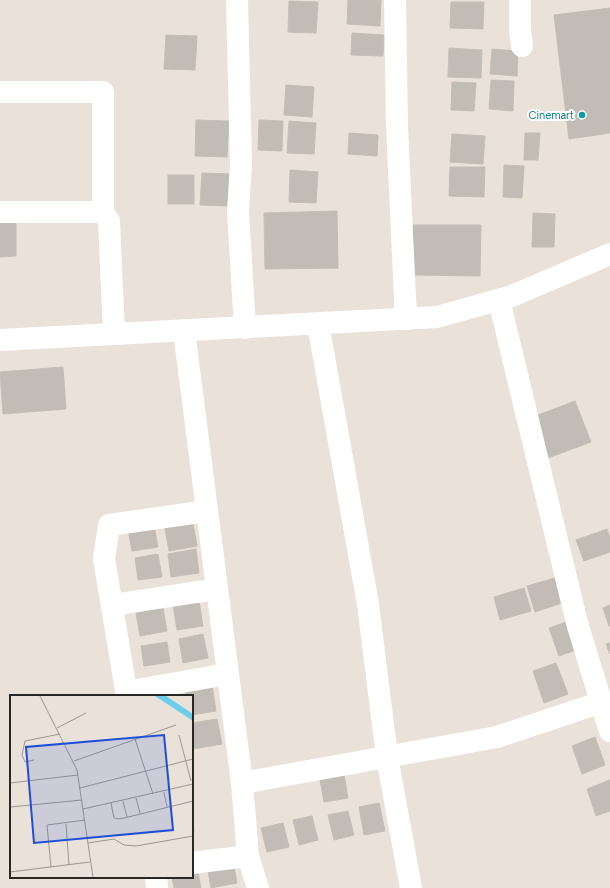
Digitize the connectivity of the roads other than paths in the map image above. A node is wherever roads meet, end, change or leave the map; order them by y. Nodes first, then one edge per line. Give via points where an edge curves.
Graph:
1 (238, 0) edge
2 (395, 0) edge
3 (520, 0) edge
4 (522, 46) dead end
5 (0, 92) edge
6 (0, 212) edge
7 (103, 212) junction
8 (610, 254) edge
9 (499, 300) junction
10 (406, 319) junction
11 (318, 324) junction
12 (245, 328) junction
13 (184, 331) junction
14 (114, 334) junction
15 (0, 340) edge
16 (207, 511) junction
17 (217, 589) junction
18 (112, 605) junction
19 (228, 674) junction
20 (127, 694) edge
21 (602, 702) junction
22 (610, 731) edge
23 (387, 757) junction
24 (242, 783) junction
25 (248, 856) junction
26 (193, 863) edge
27 (156, 878) edge
28 (157, 888) edge
29 (258, 888) edge
30 (411, 888) edge

1 - 12 street via 241,164 238,212
2 - 10 street via 397,128
3 - 4 street
5 - 7 street via 103,92
6 - 7 street
7 - 14 street via 109,221
8 - 9 street
9 - 10 street via 437,317
9 - 21 street via 577,623
10 - 11 street
11 - 12 street
11 - 23 street via 368,604
12 - 13 street
13 - 14 street
13 - 16 street
14 - 15 street
16 - 17 street
16 - 18 street via 109,525 104,559
17 - 18 street
17 - 19 street
18 - 20 street
19 - 20 street
19 - 24 street
21 - 22 street
21 - 23 street via 497,738
23 - 24 street
23 - 30 street
24 - 25 street
25 - 26 street
25 - 29 street
27 - 28 street

